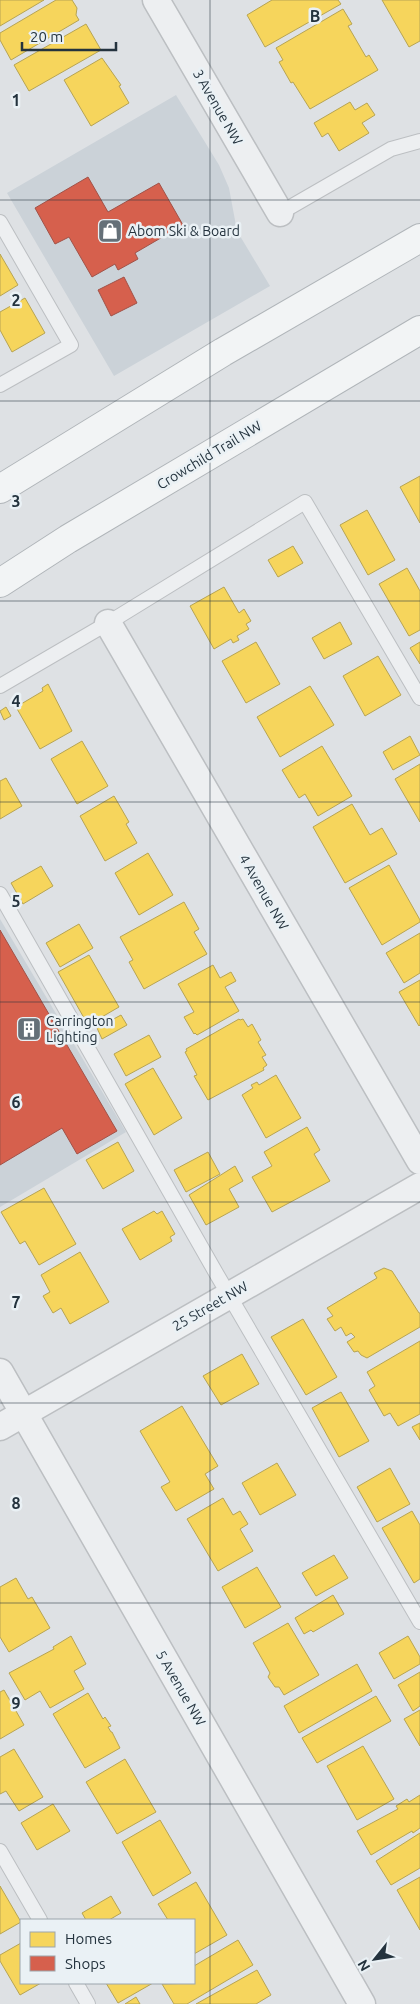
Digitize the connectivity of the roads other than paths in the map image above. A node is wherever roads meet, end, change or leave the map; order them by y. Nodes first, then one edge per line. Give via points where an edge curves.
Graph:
1 (156, 0) edge
2 (420, 141) edge
3 (280, 213) joint
4 (0, 222) edge
5 (420, 238) edge
6 (420, 330) edge
7 (0, 385) edge
8 (0, 490) edge
9 (0, 583) edge
10 (108, 623) junction
11 (0, 686) edge
12 (420, 698) edge
13 (0, 894) edge
14 (420, 1161) edge
15 (420, 1186) edge
16 (229, 1295) junction
17 (0, 1372) edge
18 (23, 1413) junction
19 (0, 1426) edge
20 (420, 1622) edge
21 (0, 1851) edge
22 (39, 1919) edge
23 (77, 1984) edge
24 (88, 2004) edge
25 (362, 2004) edge

1 - 3 street, 3 Avenue NW
2 - 3 lane via 391,149
4 - 7 lane via 71,345
5 - 8 highway via 223,352
6 - 9 highway, Crowchild Trail NW
10 - 11 lane
10 - 12 lane via 305,502
10 - 14 street, 4 Avenue NW
13 - 16 lane
15 - 16 street, 25 Street NW
16 - 18 street, 25 Street NW
16 - 20 lane
17 - 18 street, 5 Avenue NW
18 - 19 street, 25 Street NW
18 - 25 street, 5 Avenue NW
21 - 22 lane
23 - 24 lane

